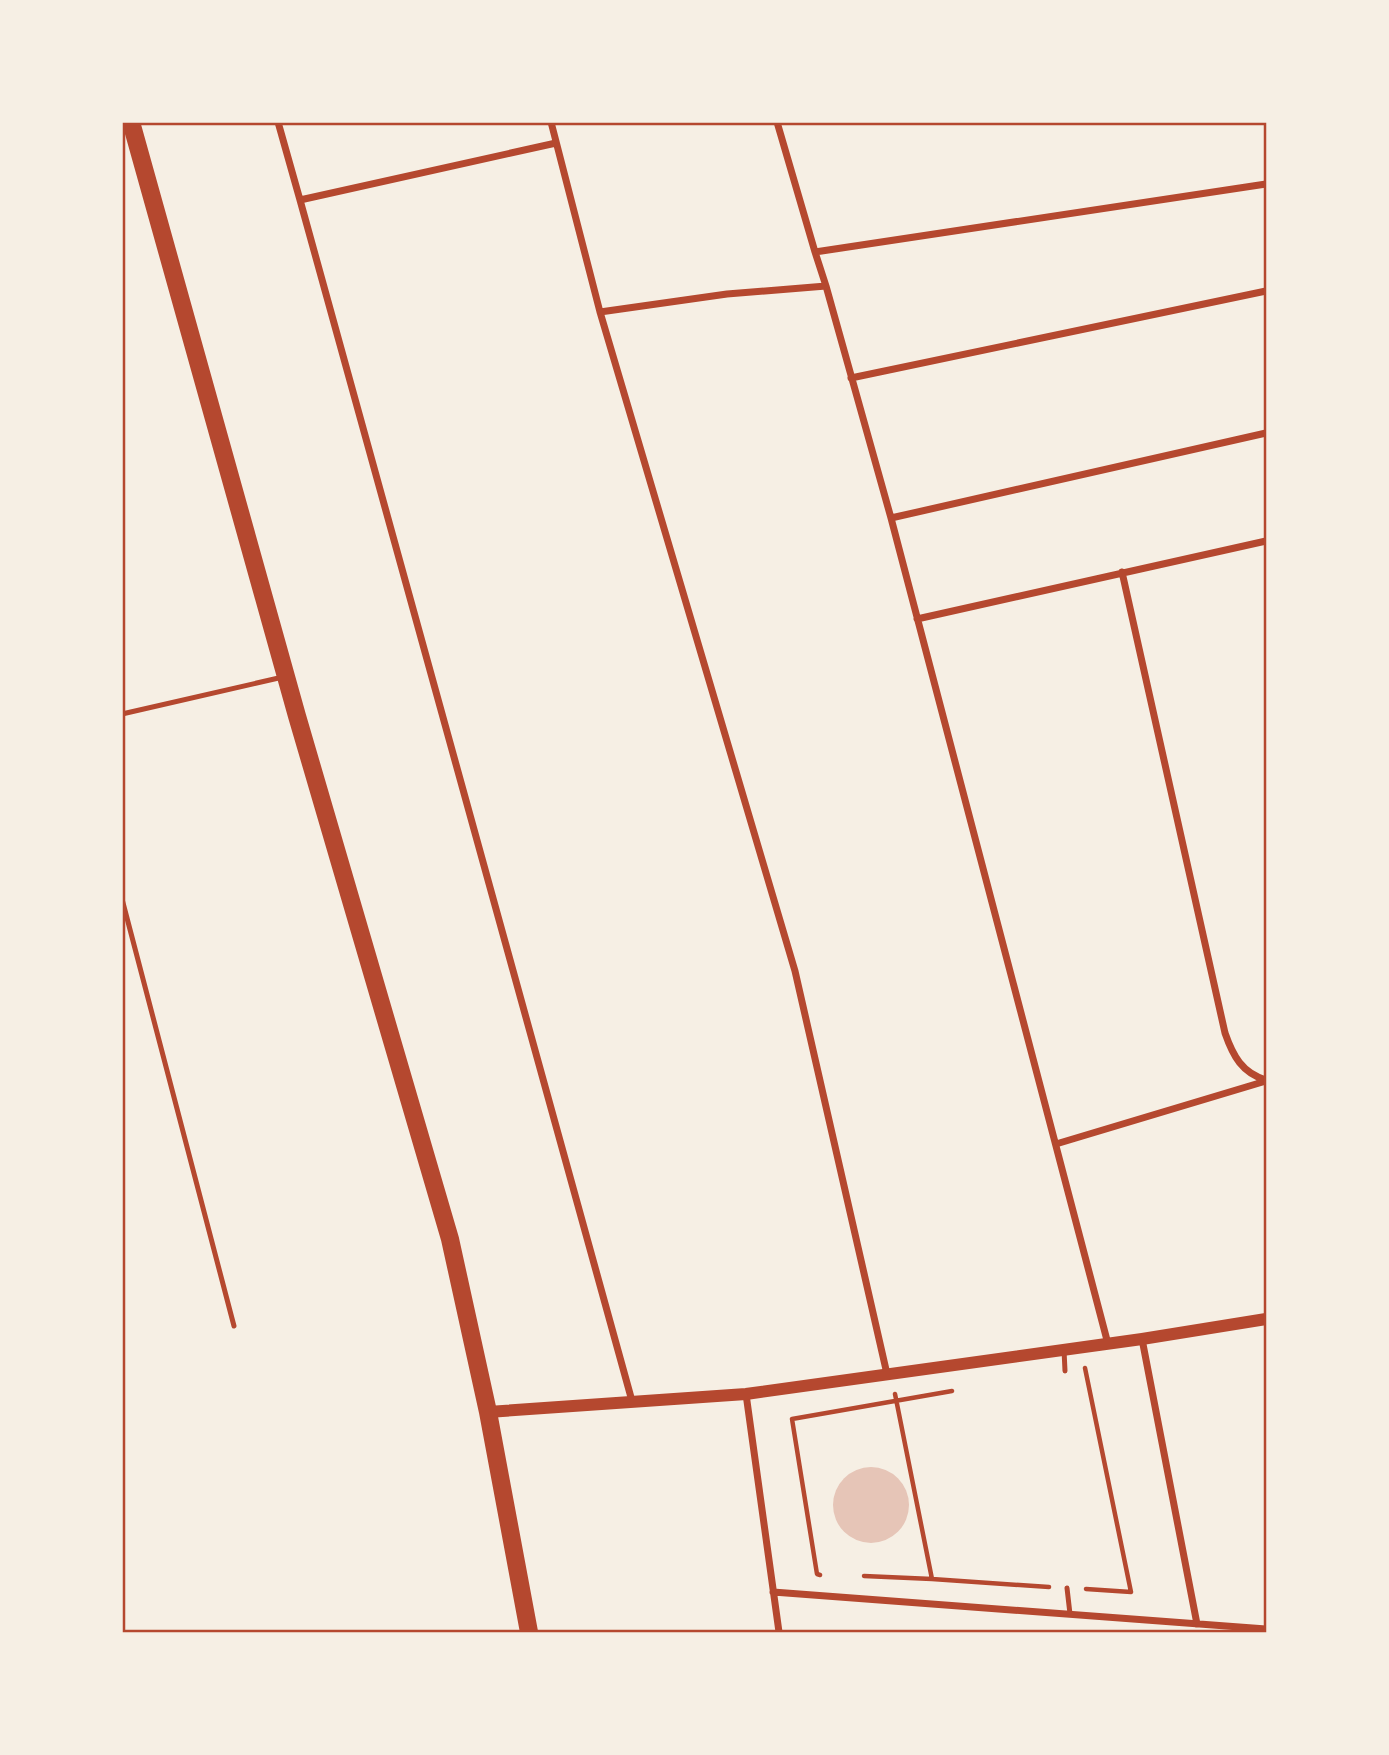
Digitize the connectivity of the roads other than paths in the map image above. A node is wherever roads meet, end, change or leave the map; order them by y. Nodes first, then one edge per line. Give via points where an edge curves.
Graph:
1 (131, 122) edge
2 (278, 122) edge
3 (551, 122) edge
4 (777, 122) edge
5 (556, 143) junction
6 (1266, 184) edge
7 (300, 200) junction
8 (815, 252) junction
9 (825, 286) junction
10 (1266, 291) edge
11 (600, 313) junction
12 (851, 378) junction
13 (1266, 433) edge
14 (891, 518) junction
15 (1266, 541) edge
16 (1122, 572) junction
17 (917, 619) junction
18 (285, 677) junction
19 (122, 714) edge
20 (122, 899) edge
21 (1266, 1081) edge
22 (1056, 1144) junction
23 (1266, 1319) edge
24 (234, 1326) dead end
25 (1142, 1339) junction
26 (1108, 1343) junction
27 (1064, 1350) junction
28 (1065, 1371) road end
29 (887, 1374) junction
30 (746, 1394) junction
31 (632, 1401) junction
32 (488, 1412) junction
33 (1067, 1588) road end
34 (773, 1592) junction
35 (1070, 1615) junction
36 (1197, 1624) junction
37 (1266, 1629) edge
38 (530, 1633) edge
39 (779, 1633) edge

1 - 18 main road
2 - 7 street
3 - 5 street
4 - 8 street
5 - 7 street
5 - 11 street
6 - 8 street
7 - 31 street
8 - 9 street
9 - 11 street via 727,294
9 - 12 street
10 - 12 street
11 - 29 street via 795,971
12 - 14 street
13 - 14 street
14 - 17 street
15 - 16 street
16 - 17 street
16 - 21 street via 1224,1033 1244,1069
17 - 22 street
18 - 19 lane
18 - 32 main road via 450,1239
20 - 24 lane
21 - 22 street
22 - 26 street
23 - 25 street
25 - 26 street
25 - 36 street
26 - 27 street
27 - 28 lane
27 - 29 street
29 - 30 street
30 - 31 street
30 - 34 street
31 - 32 street
32 - 38 main road
33 - 35 lane
34 - 35 street
34 - 39 street
35 - 36 street
36 - 37 street

